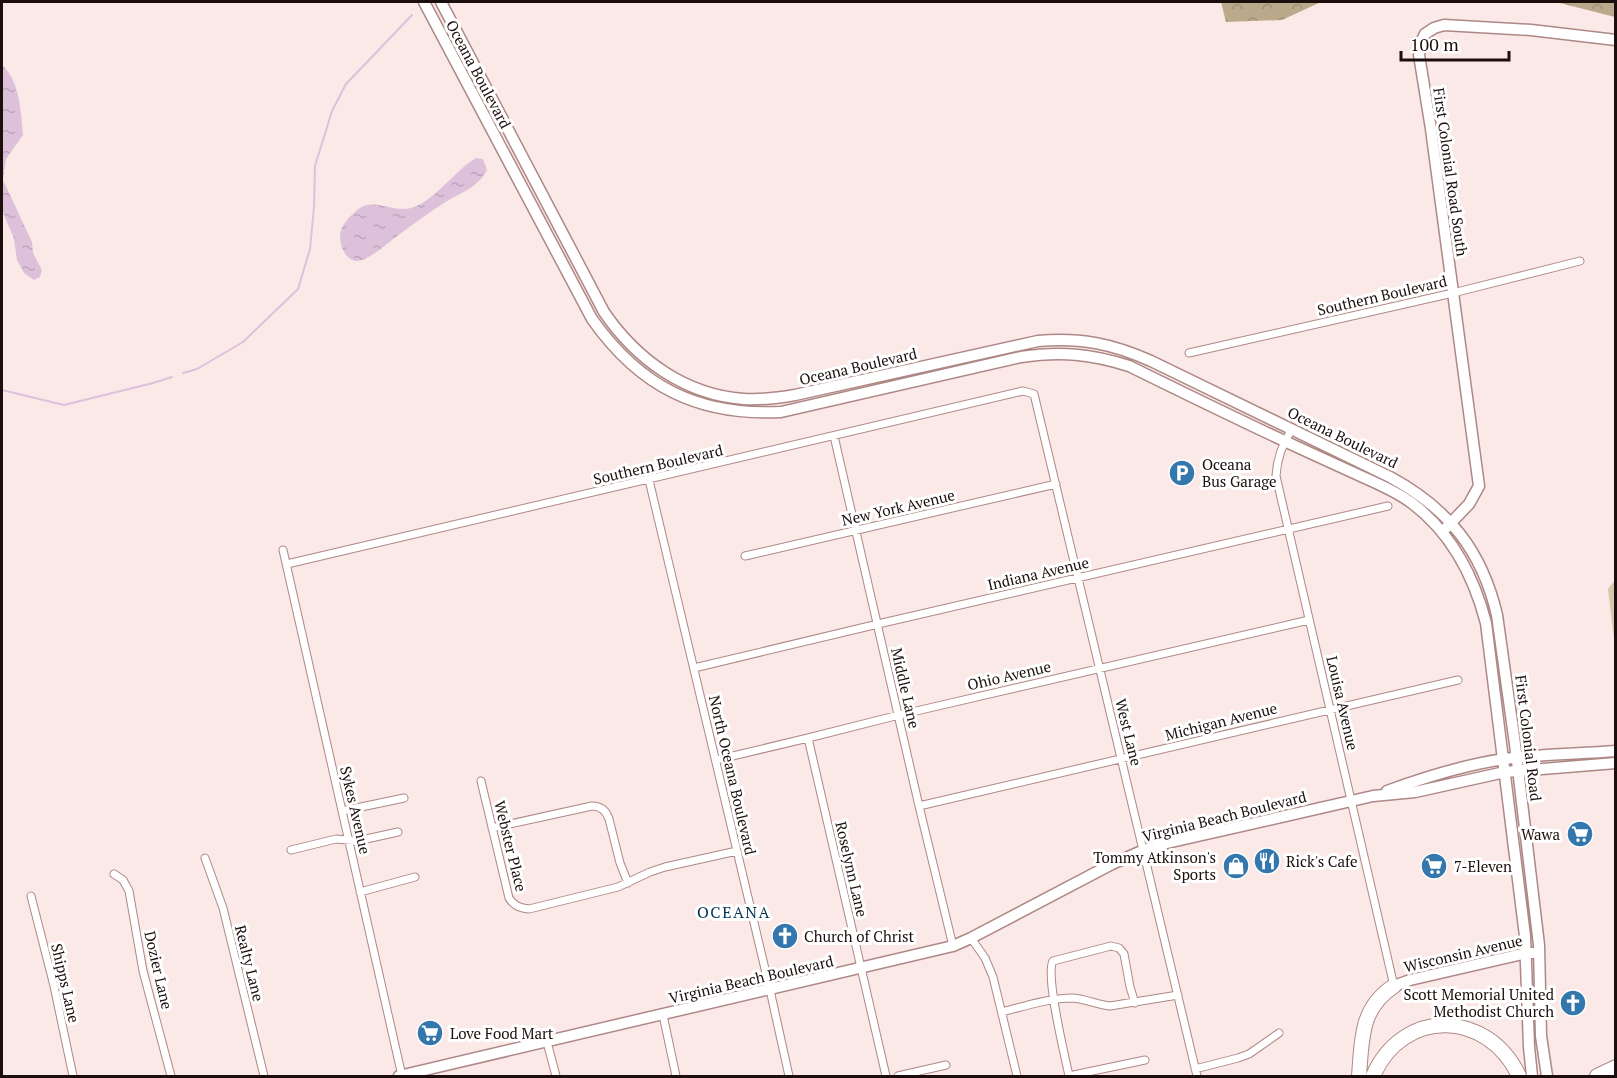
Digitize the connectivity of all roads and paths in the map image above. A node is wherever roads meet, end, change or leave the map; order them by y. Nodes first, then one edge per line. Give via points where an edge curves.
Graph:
1 (424, 2) edge
2 (441, 2) edge
3 (1616, 40) edge
4 (533, 177) junction
5 (520, 182) junction
6 (1580, 261) dead end
7 (1453, 292) junction
8 (1189, 353) dead end
9 (666, 374) junction
10 (659, 385) junction
11 (1034, 394) joint
12 (1292, 429) junction
13 (834, 436) junction
14 (1284, 441) junction
15 (648, 480) junction
16 (1056, 484) junction
17 (1388, 506) dead end
18 (1451, 523) junction
19 (1288, 529) junction
20 (855, 531) junction
21 (1443, 532) junction
22 (283, 550) dead end
23 (745, 556) dead end
24 (287, 564) junction
25 (1078, 577) junction
26 (1309, 620) junction
27 (878, 624) junction
28 (694, 668) junction
29 (1100, 668) junction
30 (1458, 680) dead end
31 (1330, 709) junction
32 (899, 714) junction
33 (808, 738) junction
34 (1616, 751) edge
35 (1517, 758) junction
36 (1121, 759) junction
37 (1503, 759) junction
38 (716, 760) junction
39 (1616, 763) edge
40 (1519, 771) junction
41 (1505, 772) junction
42 (481, 781) dead end
43 (1373, 796) junction
44 (404, 798) dead end
45 (1350, 801) junction
46 (919, 806) junction
47 (342, 811) junction
48 (492, 828) junction
49 (398, 832) dead end
50 (349, 841) junction
51 (291, 850) dead end
52 (1144, 850) junction
53 (737, 851) junction
54 (205, 858) dead end
55 (114, 874) dead end
56 (415, 877) dead end
57 (628, 883) junction
58 (360, 892) junction
59 (32, 896) dead end
60 (971, 939) junction
61 (953, 946) junction
62 (1526, 953) junction
63 (1539, 953) junction
64 (861, 968) junction
65 (1394, 986) junction
66 (770, 990) junction
67 (1178, 995) junction
68 (1053, 1000) junction
69 (1135, 1003) junction
70 (1002, 1012) junction
71 (663, 1015) junction
72 (1279, 1033) dead end
73 (548, 1042) junction
74 (1145, 1060) dead end
75 (946, 1065) dead end
76 (1616, 1067) edge
77 (1196, 1073) edge
78 (406, 1076) edge
79 (1069, 1076) edge
80 (1547, 1076) edge
81 (72, 1077) edge
82 (171, 1077) edge
83 (264, 1077) edge
84 (556, 1077) edge
85 (676, 1077) edge
86 (789, 1077) edge
87 (886, 1077) edge
88 (897, 1077) edge
89 (1017, 1077) edge
90 (1359, 1077) edge
91 (1373, 1077) edge
92 (1519, 1077) edge
93 (1532, 1077) edge
94 (1597, 1077) edge

1 - 5 main road, Oceana Boulevard
2 - 4 main road, Oceana Boulevard
3 - 7 main road, First Colonial Road South via 1451,25 1425,34 1419,55
4 - 5 main road
4 - 9 main road, Oceana Boulevard via 604,312 636,350
5 - 10 main road, Oceana Boulevard via 592,320 634,368
6 - 7 street, Southern Boulevard
7 - 8 street, Southern Boulevard
7 - 18 main road via 1479,486
9 - 10 main road
9 - 12 main road, Oceana Boulevard via 720,395 771,399 1019,344 1059,339 1083,341 1132,353
10 - 14 main road, Oceana Boulevard via 681,397 720,409 781,412 1021,357 1079,354 1129,366
11 - 13 street, Southern Boulevard via 1023,391
11 - 16 street, West Lane
12 - 14 street, Louisa Avenue
12 - 18 main road, Oceana Boulevard via 1408,487
13 - 15 street, Southern Boulevard
13 - 20 street, Middle Lane
14 - 19 street, Louisa Avenue via 1276,476
14 - 21 main road, Oceana Boulevard via 1397,494
15 - 24 street, Southern Boulevard
15 - 28 street, North Oceana Boulevard
16 - 20 street, New York Avenue
16 - 25 street, West Lane
17 - 19 street, Indiana Avenue
18 - 21 main road
18 - 35 main road, First Colonial Road via 1475,556 1493,597
19 - 25 street, Indiana Avenue
19 - 26 street, Louisa Avenue
20 - 23 street, New York Avenue
20 - 27 street, Middle Lane
21 - 37 main road, First Colonial Road via 1464,565 1481,604
22 - 24 street, Sykes Avenue
24 - 47 street, Sykes Avenue
25 - 27 street, Indiana Avenue
25 - 29 street, West Lane
26 - 29 street, Ohio Avenue
26 - 31 street, Louisa Avenue
27 - 28 street, Indiana Avenue
27 - 32 street, Middle Lane
28 - 38 street, North Oceana Boulevard
29 - 32 street, Ohio Avenue
29 - 36 street, West Lane
30 - 31 street, Michigan Avenue
31 - 36 street, Michigan Avenue
31 - 45 street, Louisa Avenue
32 - 33 street, Ohio Avenue
32 - 46 street, Middle Lane
33 - 38 street, Ohio Avenue
33 - 64 street, Roselynn Lane
34 - 35 main road, Virginia Beach Boulevard
35 - 37 main road, Virginia Beach Boulevard
35 - 40 main road, First Colonial Road
36 - 46 street, Michigan Avenue
36 - 52 street, West Lane
37 - 41 main road, First Colonial Road
37 - 43 main road, Virginia Beach Boulevard via 1418,780
38 - 53 street, North Oceana Boulevard
39 - 40 main road, Virginia Beach Boulevard
40 - 41 main road, Virginia Beach Boulevard
40 - 63 main road, First Colonial Road
41 - 43 main road, Virginia Beach Boulevard via 1414,792
41 - 62 main road, First Colonial Road
42 - 48 street, Webster Place
43 - 45 main road, Virginia Beach Boulevard
44 - 47 street
45 - 52 main road, Virginia Beach Boulevard
45 - 65 street, Louisa Avenue
46 - 61 street, Middle Lane
47 - 50 street, Sykes Avenue
48 - 57 street via 600,807 609,819
48 - 57 street, Webster Place via 509,898 522,908
49 - 50 street
50 - 51 street via 336,839
50 - 58 street, Sykes Avenue
52 - 60 main road, Virginia Beach Boulevard
52 - 67 street, West Lane
53 - 57 street via 665,867
53 - 66 street, North Oceana Boulevard
54 - 83 street, Realty Lane via 223,908
55 - 82 street, Dozier Lane via 129,891 143,971
56 - 58 street
58 - 78 street, Sykes Avenue
59 - 81 street, Shipps Lane
60 - 61 main road, Virginia Beach Boulevard
60 - 70 street via 989,966
61 - 64 main road, Virginia Beach Boulevard
62 - 63 main road, Wisconsin Avenue
62 - 65 main road, Wisconsin Avenue
62 - 93 main road, First Colonial Road
63 - 80 main road, First Colonial Road
64 - 66 main road, Virginia Beach Boulevard
64 - 87 street, Roselynn Lane
65 - 90 highway via 1369,1013
66 - 71 main road, Virginia Beach Boulevard
66 - 86 street, North Oceana Boulevard
67 - 69 street
67 - 77 street, West Lane
68 - 69 street
68 - 69 street via 1053,961 1114,946 1124,954
68 - 70 street
68 - 79 street
70 - 89 street
71 - 73 main road, Virginia Beach Boulevard
71 - 85 street
72 - 77 street via 1249,1054
73 - 78 main road, Virginia Beach Boulevard
73 - 84 street
74 - 79 street
75 - 88 street
76 - 94 highway
91 - 92 highway via 1386,1053 1403,1039 1423,1029 1446,1026 1470,1029 1493,1042 1508,1057

